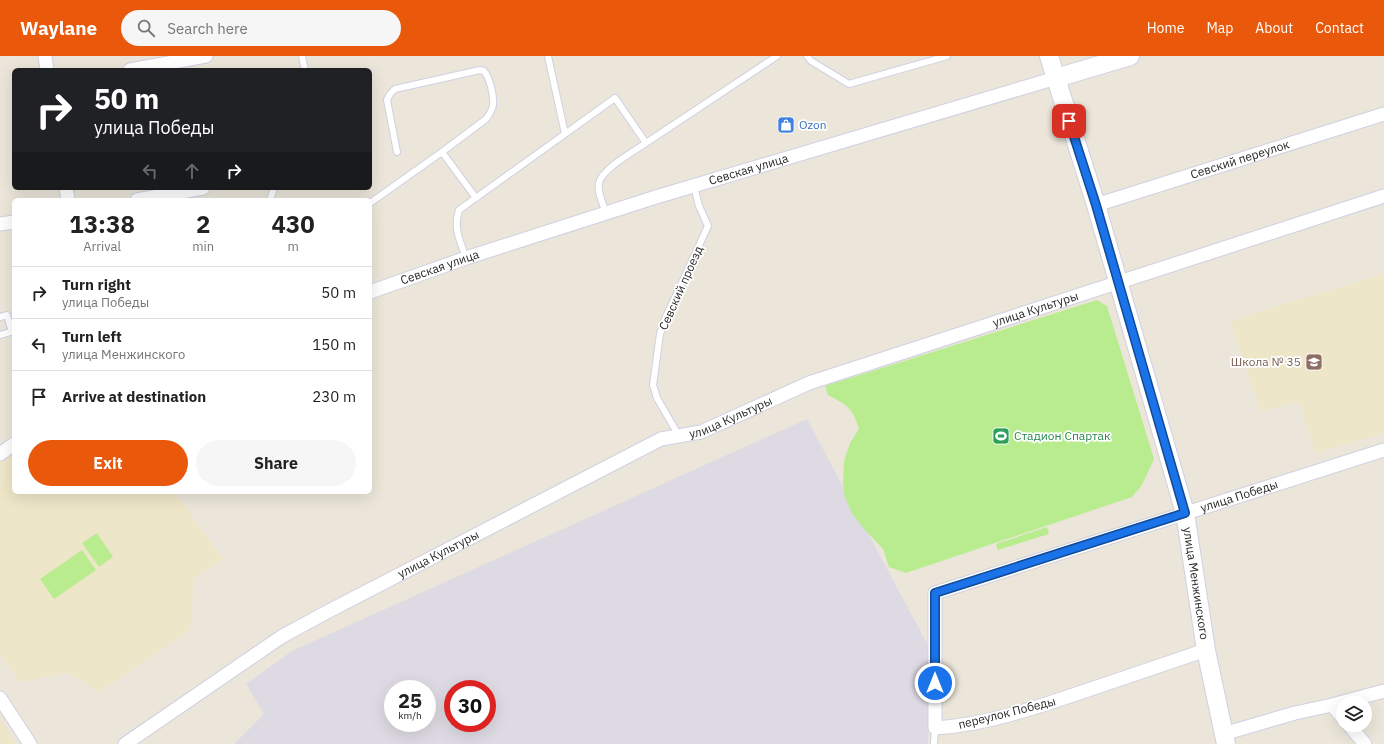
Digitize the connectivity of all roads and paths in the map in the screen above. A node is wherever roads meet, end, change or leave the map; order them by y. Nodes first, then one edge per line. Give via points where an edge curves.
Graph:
1 (45, 56) edge
2 (206, 56) edge
3 (302, 56) edge
4 (548, 56) edge
5 (777, 56) edge
6 (807, 56) edge
7 (947, 56) edge
8 (1049, 56) edge
9 (1130, 56) edge
10 (47, 68) edge
11 (141, 68) edge
12 (305, 68) edge
13 (1056, 78) junction
14 (1384, 114) edge
15 (565, 134) junction
16 (646, 143) junction
17 (397, 152) dead end
18 (442, 152) junction
19 (694, 186) junction
20 (192, 190) edge
21 (1384, 196) edge
22 (148, 198) edge
23 (476, 198) junction
24 (372, 202) edge
25 (1096, 205) junction
26 (606, 213) junction
27 (12, 222) edge
28 (0, 224) edge
29 (466, 258) junction
30 (1118, 283) junction
31 (372, 291) edge
32 (0, 317) edge
33 (12, 328) edge
34 (12, 331) edge
35 (0, 335) edge
36 (679, 436) junction
37 (12, 445) edge
38 (1384, 450) edge
39 (0, 454) edge
40 (1185, 513) junction
41 (1206, 650) junction
42 (1384, 691) edge
43 (0, 698) edge
44 (1332, 705) junction
45 (1336, 710) edge
46 (935, 728) junction
47 (1355, 732) edge
48 (1224, 739) edge
49 (30, 744) edge
50 (125, 744) edge
51 (934, 744) edge
52 (1365, 744) edge

1 - 10 street
2 - 11 street
3 - 12 lane
4 - 15 lane
5 - 16 lane
6 - 7 lane via 849,84
8 - 13 street, улица Менжинского
9 - 13 street, Севская улица
13 - 19 street, Севская улица
13 - 25 street, улица Менжинского
14 - 25 street, Севский переулок
15 - 16 lane via 615,98
15 - 23 lane
16 - 26 lane via 608,170 599,182 598,190
17 - 18 lane via 387,100 395,89 484,71 492,95 491,112 486,119
18 - 23 lane
18 - 24 lane
19 - 26 street, Севская улица
19 - 36 lane, Севский проезд via 708,226 665,319 660,334 653,385
20 - 22 street
21 - 30 street, улица Культуры
23 - 29 lane via 459,210 456,219
25 - 30 street, улица Менжинского
26 - 29 street, Севская улица
27 - 28 street
29 - 31 street, Севская улица
30 - 36 street, улица Культуры via 809,383 701,432
30 - 40 street, улица Менжинского
32 - 33 lane via 7,315
34 - 35 lane
36 - 50 street, улица Культуры via 661,439 287,633
37 - 39 street
38 - 40 street, улица Победы
40 - 41 street, улица Менжинского
40 - 46 street, улица Победы via 935,593
41 - 46 street, переулок Победы via 1045,704 988,720
41 - 48 street, улица Менжинского
42 - 44 street
43 - 49 street
44 - 45 street
44 - 48 street via 1296,713
46 - 51 lane
47 - 52 street

